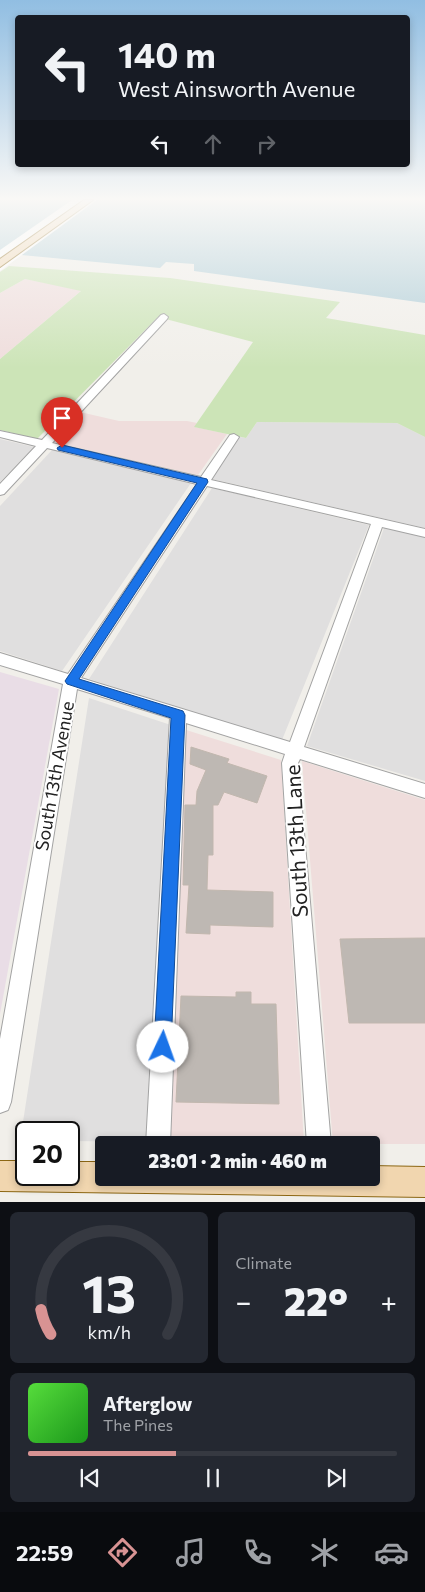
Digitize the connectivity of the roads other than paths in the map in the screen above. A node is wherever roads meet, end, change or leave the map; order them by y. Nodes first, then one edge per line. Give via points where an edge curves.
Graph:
1 (11, 256) edge
2 (0, 264) edge
3 (164, 318) dead end
4 (0, 434) edge
5 (234, 436) dead end
6 (44, 444) junction
7 (203, 482) junction
8 (0, 491) edge
9 (378, 522) junction
10 (425, 533) edge
11 (0, 659) edge
12 (71, 681) junction
13 (178, 715) junction
14 (294, 750) junction
15 (425, 791) edge
16 (0, 1102) edge
17 (158, 1136) edge
18 (318, 1136) edge
19 (0, 1176) edge
20 (95, 1177) edge
21 (380, 1181) edge
22 (425, 1182) edge

1 - 2 main road
3 - 6 street
4 - 6 street
5 - 7 street, South 13th Avenue
6 - 7 street
6 - 8 street
7 - 9 street
7 - 12 street, South 13th Avenue
9 - 10 street
9 - 14 street, South 13th Lane
11 - 12 street
12 - 13 street
12 - 16 street, South 13th Avenue
13 - 14 street
13 - 17 street
14 - 15 street
14 - 18 street, South 13th Lane via 290,763
19 - 20 main road
21 - 22 main road

